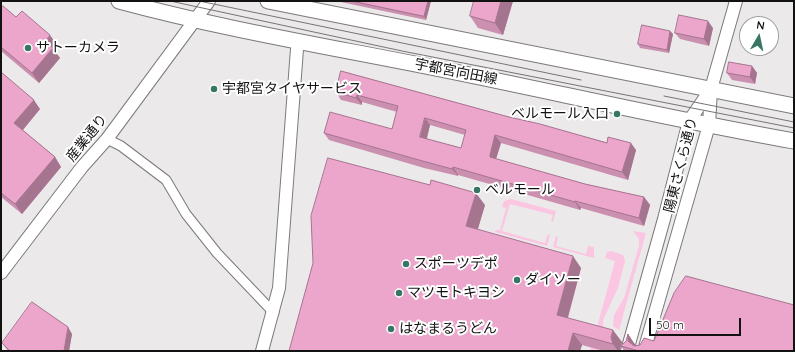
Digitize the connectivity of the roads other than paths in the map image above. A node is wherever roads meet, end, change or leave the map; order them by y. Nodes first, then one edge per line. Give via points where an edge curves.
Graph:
1 (120, 1) edge
2 (209, 1) edge
3 (268, 1) edge
4 (736, 1) edge
5 (305, 5) edge
6 (194, 21) junction
7 (299, 42) junction
8 (711, 89) junction
9 (794, 106) edge
10 (689, 121) junction
11 (709, 126) junction
12 (107, 139) junction
13 (794, 141) edge
14 (1, 273) edge
15 (274, 313) junction
16 (262, 351) edge
17 (627, 351) edge
18 (644, 351) edge

1 - 6 main road, 宇都宮向田線
2 - 6 street, 産業通り
3 - 5 main road
4 - 8 street
5 - 8 main road
6 - 7 main road, 宇都宮向田線
6 - 12 street, 産業通り
7 - 10 main road, 宇都宮向田線
7 - 15 street via 279,288
8 - 9 main road
8 - 10 street, 陽東さくら通り
8 - 11 street, 陽東さくら通り
10 - 11 main road, 宇都宮向田線
10 - 17 street, 陽東さくら通り
11 - 13 main road, 宇都宮向田線
11 - 18 street, 陽東さくら通り
12 - 14 street, 産業通り via 82,167
12 - 15 street via 121,146 166,180 186,214 217,253
15 - 16 street

